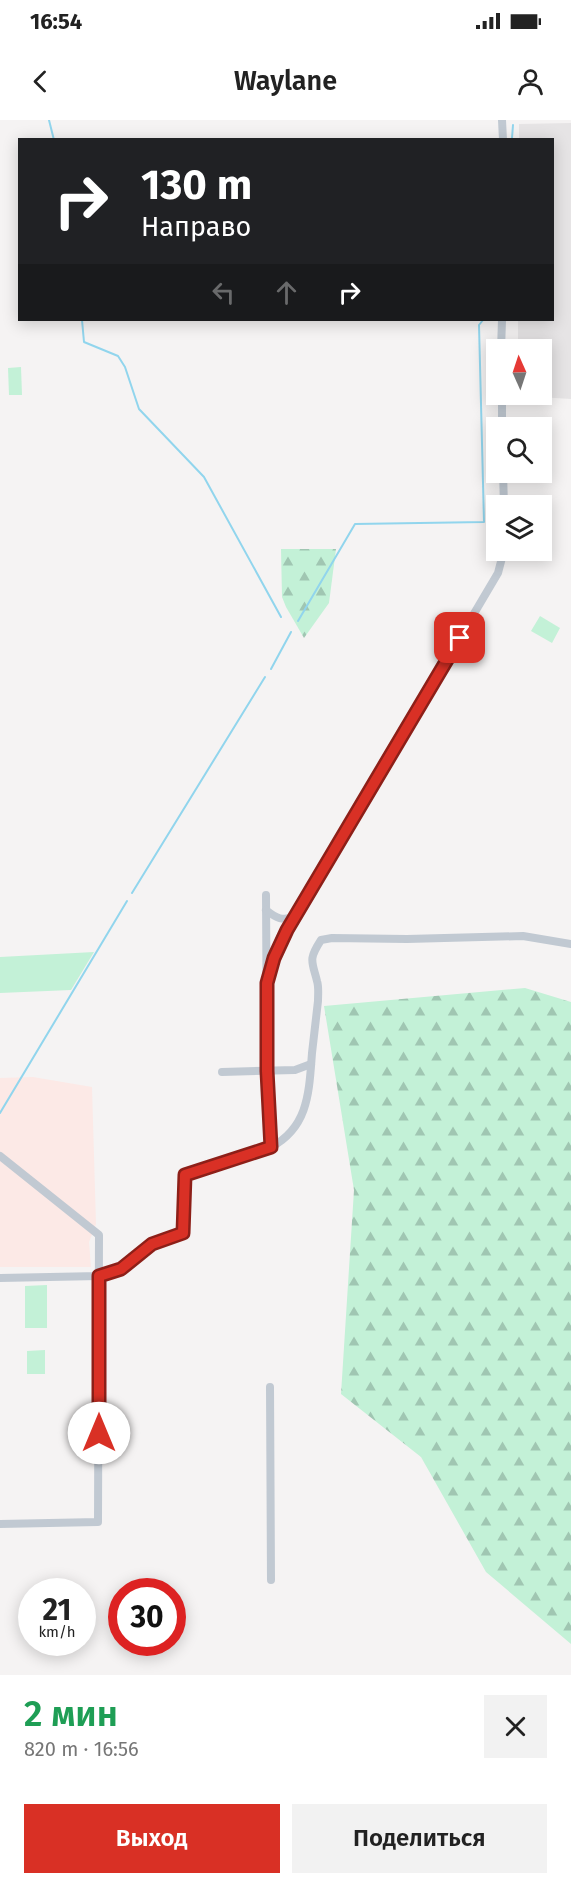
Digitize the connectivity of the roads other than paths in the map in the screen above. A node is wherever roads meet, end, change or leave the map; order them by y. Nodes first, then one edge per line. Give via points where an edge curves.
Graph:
1 (502, 120) edge
2 (502, 138) edge
3 (502, 321) edge
4 (501, 339) edge
5 (501, 561) edge
6 (266, 895) dead end
7 (266, 910) junction
8 (296, 916) junction
9 (571, 944) edge
10 (267, 983) junction
11 (311, 1064) junction
12 (267, 1071) junction
13 (222, 1072) dead end
14 (271, 1147) junction
15 (0, 1156) edge
16 (99, 1276) junction
17 (0, 1278) edge
18 (270, 1387) dead end
19 (0, 1524) edge
20 (271, 1580) dead end

1 - 2 street
3 - 4 street
5 - 8 street via 498,573
6 - 7 street
7 - 8 street via 278,918
7 - 10 street
8 - 10 street via 280,944
9 - 11 street via 523,936 321,940 311,960 318,1001
10 - 12 street
11 - 12 street via 295,1070
11 - 14 street via 308,1100 297,1125 284,1140
12 - 13 street
12 - 14 street
14 - 16 street via 185,1175 183,1233 152,1244 121,1269
15 - 16 street via 99,1235
16 - 17 street
16 - 19 street via 98,1522
18 - 20 street

